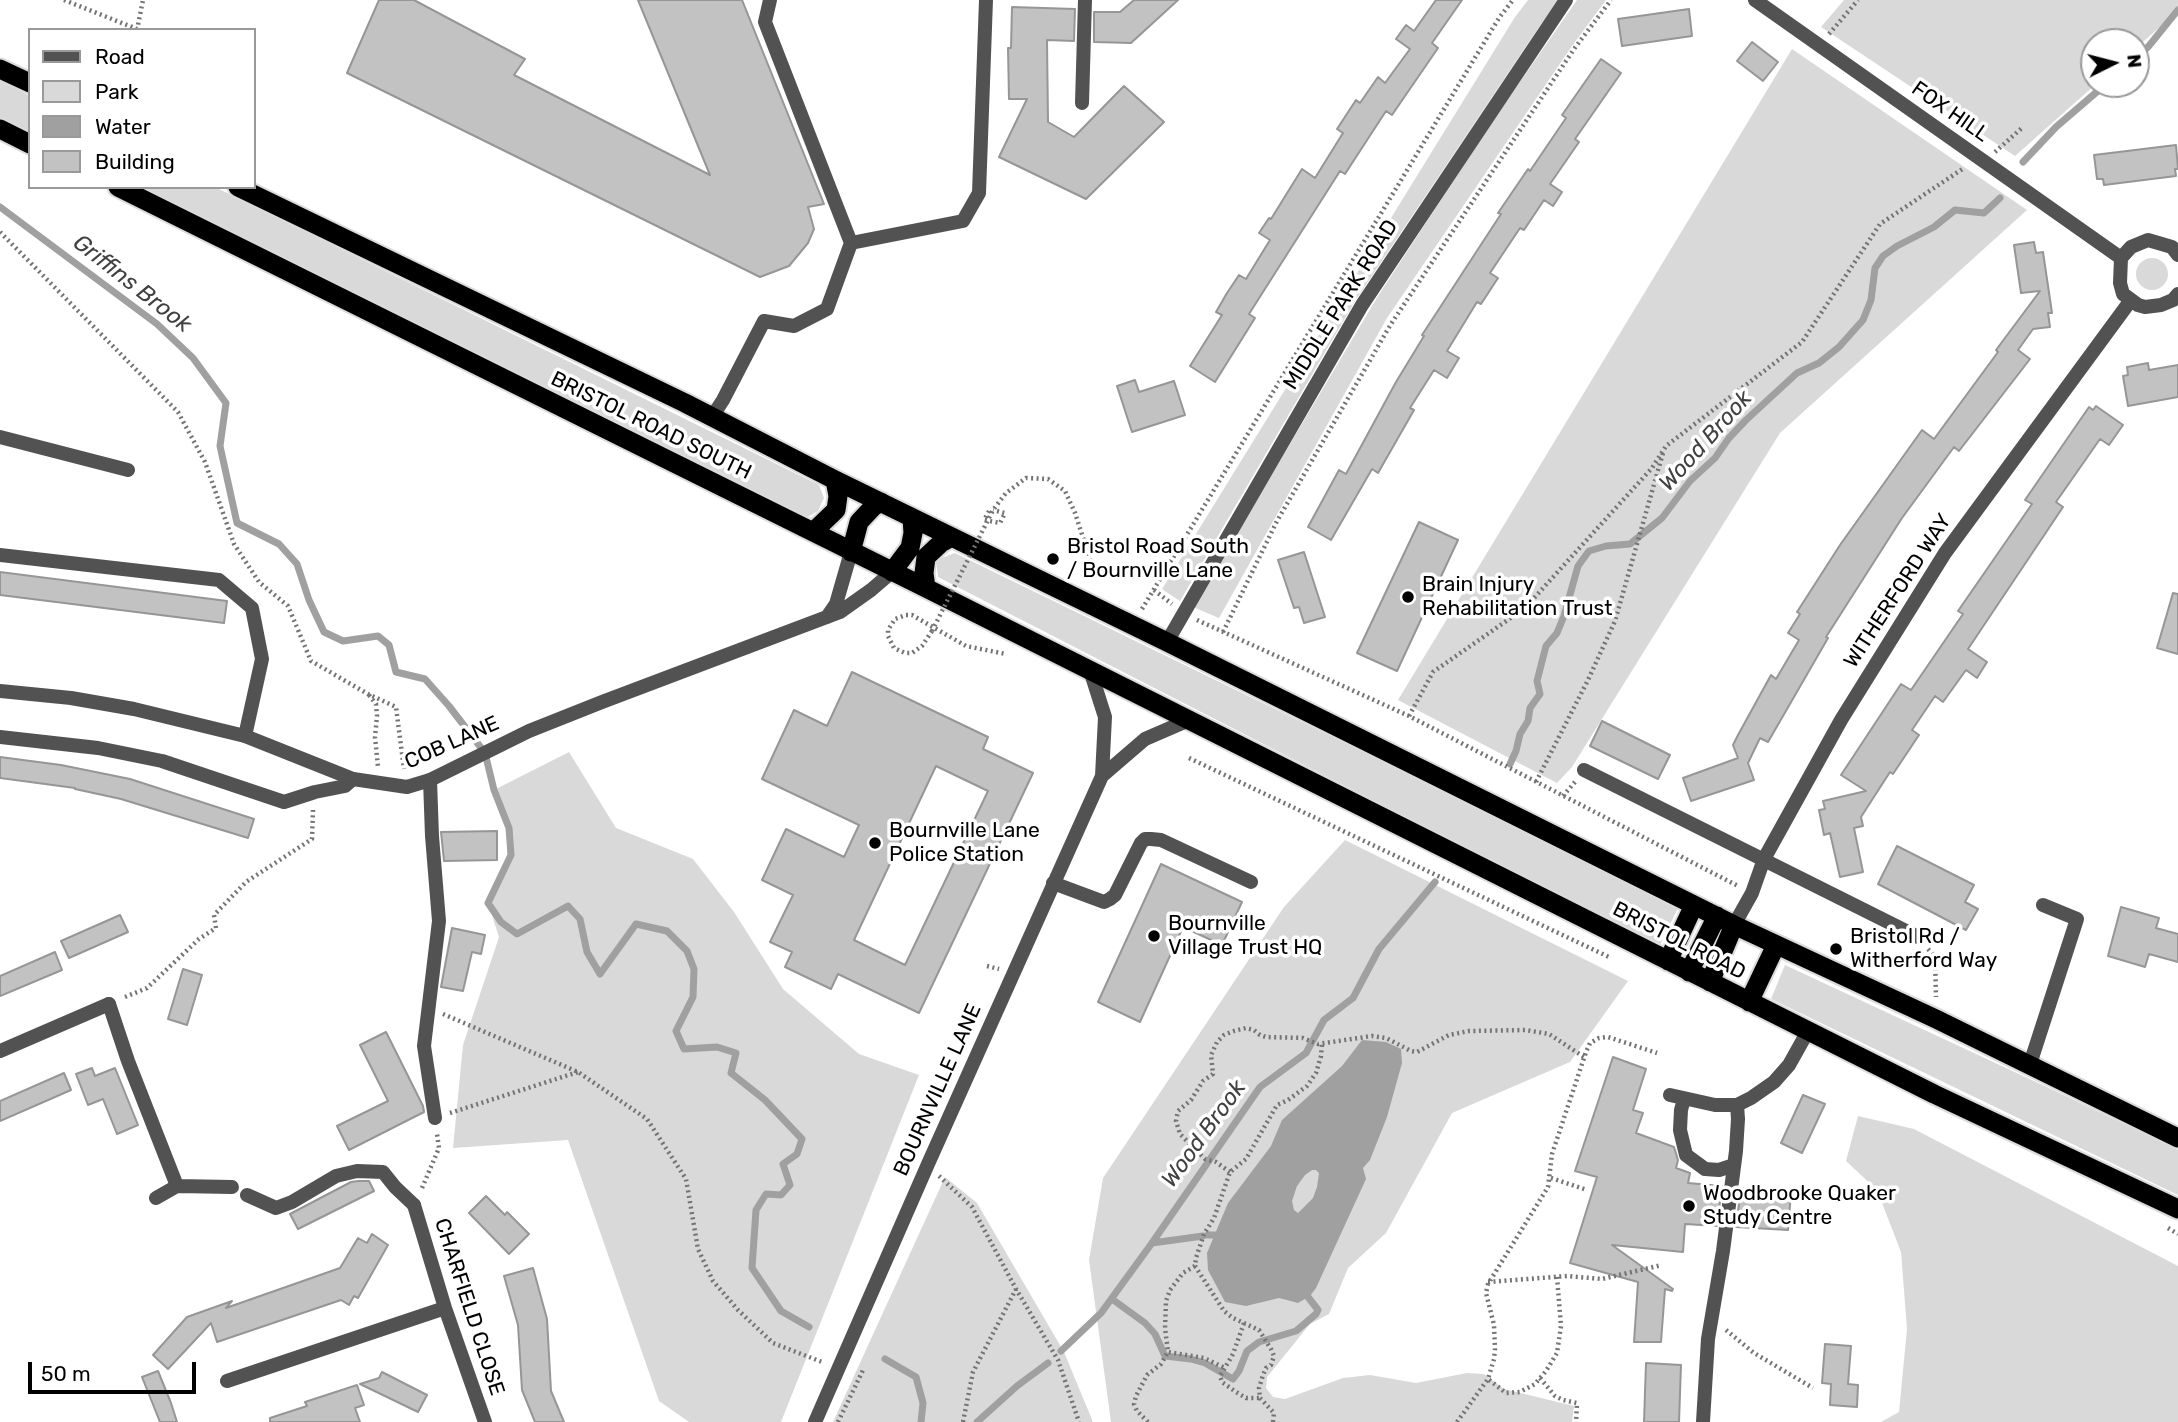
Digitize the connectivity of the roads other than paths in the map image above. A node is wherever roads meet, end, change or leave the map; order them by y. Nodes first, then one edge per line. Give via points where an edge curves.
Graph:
1 (770, 0) edge
2 (986, 0) edge
3 (1085, 0) edge
4 (1566, 0) edge
5 (1755, 0) edge
6 (0, 69) edge
7 (28, 82) edge
8 (1082, 103) dead end
9 (0, 129) edge
10 (28, 143) edge
11 (122, 189) edge
12 (242, 189) edge
13 (851, 243) junction
14 (2176, 248) edge
15 (2122, 258) junction
16 (2178, 294) edge
17 (2131, 300) junction
18 (712, 417) junction
19 (0, 437) edge
20 (128, 470) dead end
21 (835, 480) junction
22 (881, 502) junction
23 (912, 518) junction
24 (813, 532) junction
25 (952, 537) junction
26 (851, 552) junction
27 (0, 555) edge
28 (892, 572) junction
29 (926, 588) junction
30 (827, 617) junction
31 (1167, 642) junction
32 (1090, 670) junction
33 (0, 691) edge
34 (1163, 708) joint
35 (1189, 720) junction
36 (245, 736) junction
37 (0, 737) edge
38 (1584, 770) dead end
39 (1101, 776) junction
40 (352, 779) junction
41 (430, 779) junction
42 (1764, 859) junction
43 (1251, 882) dead end
44 (1053, 883) junction
45 (1694, 905) junction
46 (2043, 905) dead end
47 (1726, 921) junction
48 (1918, 937) road end
49 (1776, 945) junction
50 (1668, 961) junction
51 (1689, 972) junction
52 (1710, 982) junction
53 (1749, 1002) junction
54 (1808, 1031) junction
55 (0, 1051) edge
56 (2029, 1064) junction
57 (1737, 1105) junction
58 (435, 1118) road end
59 (2178, 1138) edge
60 (1734, 1165) junction
61 (177, 1186) junction
62 (232, 1187) dead end
63 (247, 1195) dead end
64 (156, 1198) dead end
65 (2178, 1209) edge
66 (445, 1308) junction
67 (227, 1381) dead end
68 (485, 1422) edge
69 (815, 1422) edge
70 (1703, 1422) edge

1 - 13 street via 765,22
2 - 13 street via 979,193 963,222
3 - 8 street
4 - 31 street, MIDDLE PARK ROAD via 1362,304
5 - 15 street, FOX HILL
6 - 7 highway
9 - 10 highway
11 - 24 highway, BRISTOL ROAD SOUTH
12 - 18 highway, BRISTOL ROAD SOUTH
13 - 18 street via 827,309 794,326 764,321
14 - 15 street via 2148,240 2131,247
15 - 17 street via 2120,283
16 - 17 street via 2161,306 2145,307
17 - 42 street, WITHERFORD WAY via 1945,553 1841,720
18 - 21 highway, BRISTOL ROAD SOUTH
19 - 20 street
21 - 22 highway, BRISTOL ROAD SOUTH
21 - 24 highway via 836,510
22 - 23 highway, BRISTOL ROAD SOUTH
22 - 26 highway via 859,522
23 - 25 highway, BRISTOL ROAD SOUTH
23 - 28 highway via 910,548
24 - 26 highway, BRISTOL ROAD SOUTH
25 - 29 highway via 926,557
25 - 31 highway, BRISTOL ROAD SOUTH
26 - 28 highway, BRISTOL ROAD SOUTH
26 - 30 street via 836,604
27 - 36 street via 219,580 252,608 262,659
28 - 29 highway, BRISTOL ROAD SOUTH
28 - 30 street, COB LANE
29 - 32 highway, BRISTOL ROAD SOUTH
30 - 41 street, COB LANE via 529,731
31 - 45 highway, BRISTOL ROAD
32 - 34 highway, BRISTOL ROAD SOUTH
32 - 39 street, BOURNVILLE LANE via 1105,717
33 - 36 street, COB LANE via 134,709
34 - 35 highway, BRISTOL ROAD
35 - 39 street, BOURNVILLE LANE via 1145,739
35 - 50 highway, BRISTOL ROAD
36 - 40 street, COB LANE
37 - 40 street via 162,761 285,802 345,786
38 - 42 street
39 - 44 street, BOURNVILLE LANE
40 - 41 street, COB LANE via 407,787
41 - 58 street via 439,921 424,1046
42 - 47 street, WITHERFORD WAY via 1752,893
42 - 48 street
43 - 44 street via 1161,840 1144,839 1115,895 1104,902
44 - 69 street, BOURNVILLE LANE
45 - 47 highway, BRISTOL ROAD
45 - 50 highway
46 - 56 street via 2077,919
47 - 49 highway, BRISTOL ROAD
47 - 51 highway
47 - 52 highway
49 - 53 highway
49 - 56 highway, BRISTOL ROAD
50 - 51 highway, BRISTOL ROAD
51 - 52 highway, BRISTOL ROAD
52 - 53 highway, BRISTOL ROAD
53 - 54 highway, BRISTOL ROAD
54 - 57 street via 1774,1082
54 - 65 highway, BRISTOL ROAD
55 - 61 street via 109,1004
56 - 59 highway, BRISTOL ROAD
57 - 60 street
57 - 60 street via 1677,1097 1686,1155 1705,1169
60 - 70 street via 1706,1363
61 - 62 street
61 - 64 street
63 - 66 street, CHARFIELD CLOSE via 276,1209 336,1176 383,1172 415,1205
66 - 67 street
66 - 68 street, CHARFIELD CLOSE

